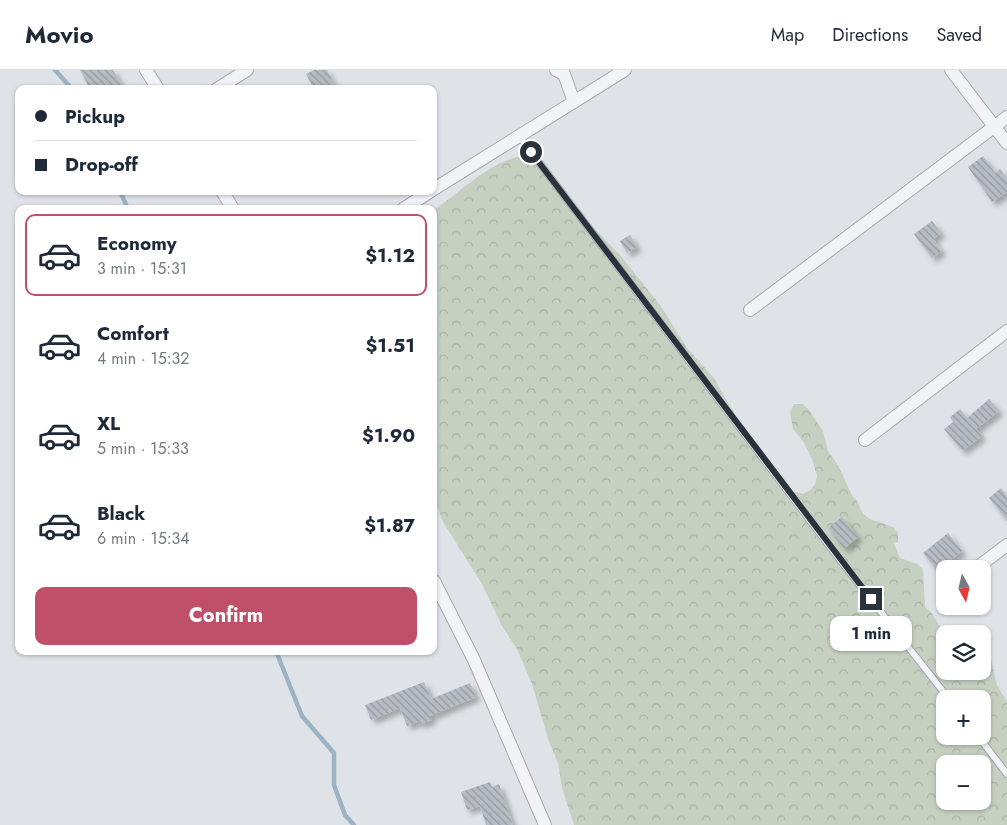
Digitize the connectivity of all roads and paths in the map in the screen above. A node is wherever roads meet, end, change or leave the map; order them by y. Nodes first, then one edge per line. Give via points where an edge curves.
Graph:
1 (146, 70) edge
2 (246, 70) edge
3 (625, 70) edge
4 (951, 70) edge
5 (564, 71) edge
6 (155, 85) edge
7 (223, 85) edge
8 (574, 102) junction
9 (1007, 117) edge
10 (994, 126) junction
11 (519, 136) junction
12 (1007, 143) edge
13 (437, 187) edge
14 (424, 195) edge
15 (409, 205) edge
16 (750, 310) dead end
17 (1007, 331) edge
18 (865, 440) dead end
19 (1007, 545) edge
20 (987, 560) edge
21 (437, 587) edge
22 (943, 690) edge
23 (985, 745) edge
24 (1007, 774) edge
25 (545, 825) edge

1 - 6 street
2 - 7 street
3 - 8 street
4 - 10 street
5 - 8 street
8 - 11 street
9 - 10 street
10 - 12 street
10 - 16 street
11 - 13 street
11 - 22 lane via 837,556
14 - 15 street
17 - 18 street
19 - 20 street
21 - 25 street via 474,660
23 - 24 lane

